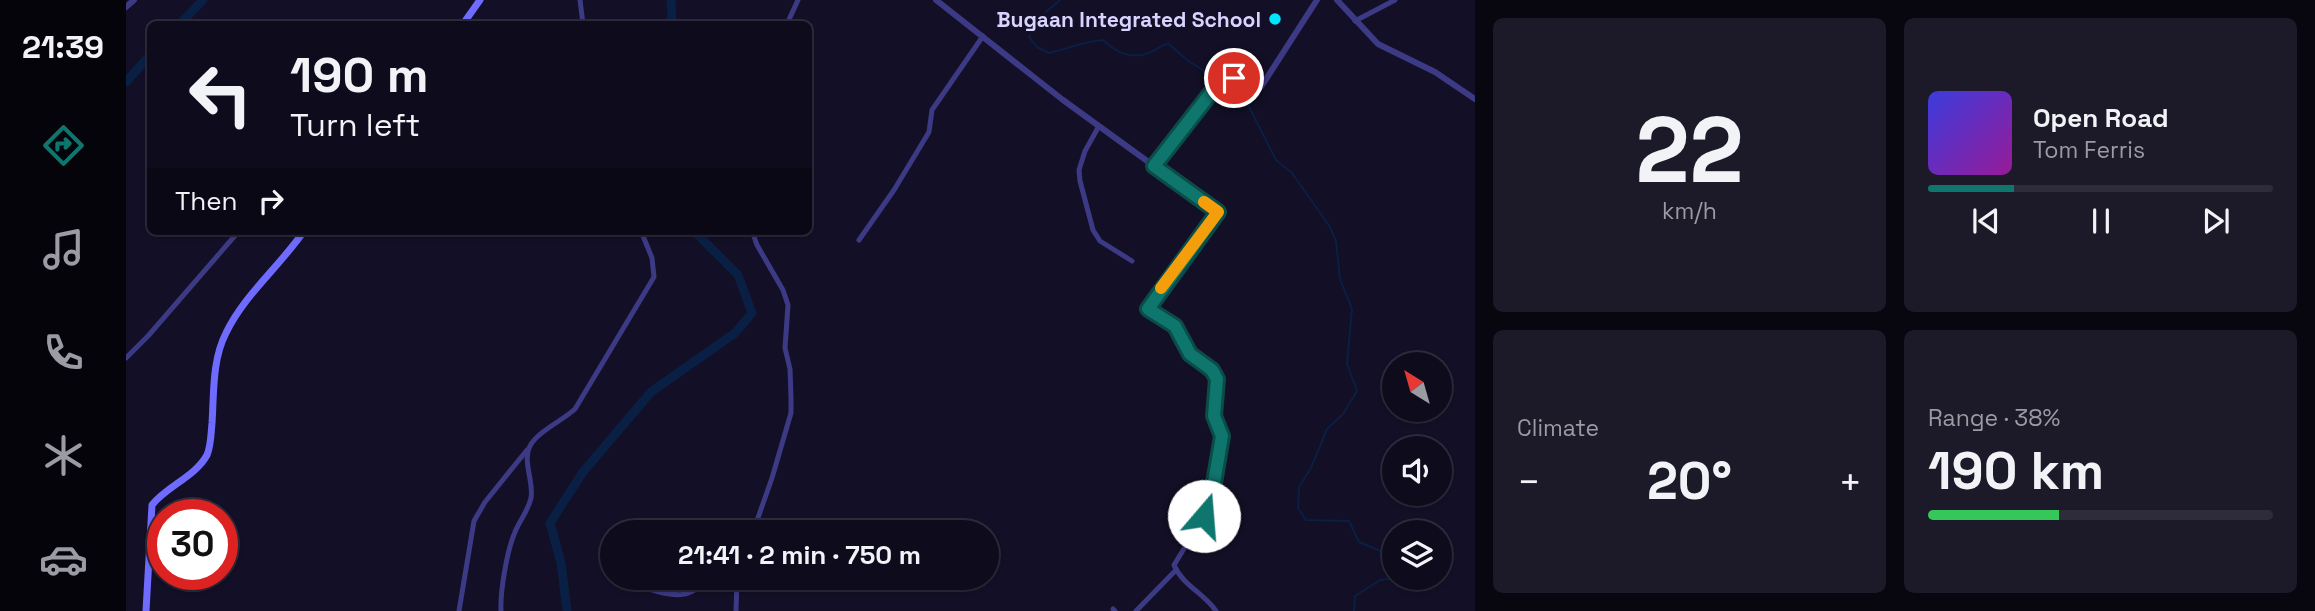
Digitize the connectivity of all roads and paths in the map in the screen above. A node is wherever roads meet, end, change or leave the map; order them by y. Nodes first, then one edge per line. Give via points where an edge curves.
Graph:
1 (134, 0) edge
2 (480, 0) edge
3 (580, 0) edge
4 (798, 0) edge
5 (936, 0) edge
6 (1317, 0) edge
7 (1338, 0) edge
8 (1395, 0) edge
9 (126, 7) edge
10 (465, 21) edge
11 (583, 21) edge
12 (788, 21) edge
13 (1355, 21) junction
14 (983, 36) junction
15 (1475, 99) edge
16 (1099, 126) junction
17 (1154, 166) junction
18 (236, 235) edge
19 (301, 235) edge
20 (643, 235) edge
21 (754, 235) edge
22 (859, 240) dead end
23 (1132, 261) dead end
24 (126, 358) edge
25 (527, 450) junction
26 (756, 520) edge
27 (1176, 570) junction
28 (652, 590) edge
29 (697, 590) edge
30 (737, 590) edge
31 (146, 611) edge
32 (459, 611) edge
33 (501, 611) edge
34 (736, 611) edge
35 (1136, 611) edge
36 (1216, 611) edge

1 - 9 street
2 - 10 main road
3 - 11 street
4 - 12 street
5 - 14 street
6 - 17 street via 1261,87 1252,89 1227,76 1221,80
7 - 13 street
8 - 13 street
13 - 15 street via 1378,44 1435,72
14 - 16 street
14 - 22 street via 932,110 929,132
16 - 17 street
16 - 23 street via 1085,151 1080,181 1100,241
17 - 27 street via 1218,212 1148,309 1175,326 1190,354 1217,379 1214,416 1222,436 1220,457 1204,516 1174,565
18 - 24 street
19 - 31 main road via 225,334 209,451 203,462 152,505
20 - 25 street via 654,277 575,409 534,439
21 - 26 street via 788,305 785,348 791,397 791,414
25 - 32 street via 474,521
25 - 33 street via 532,492 505,566
27 - 35 street
27 - 36 street
28 - 29 street via 673,596
30 - 34 street

